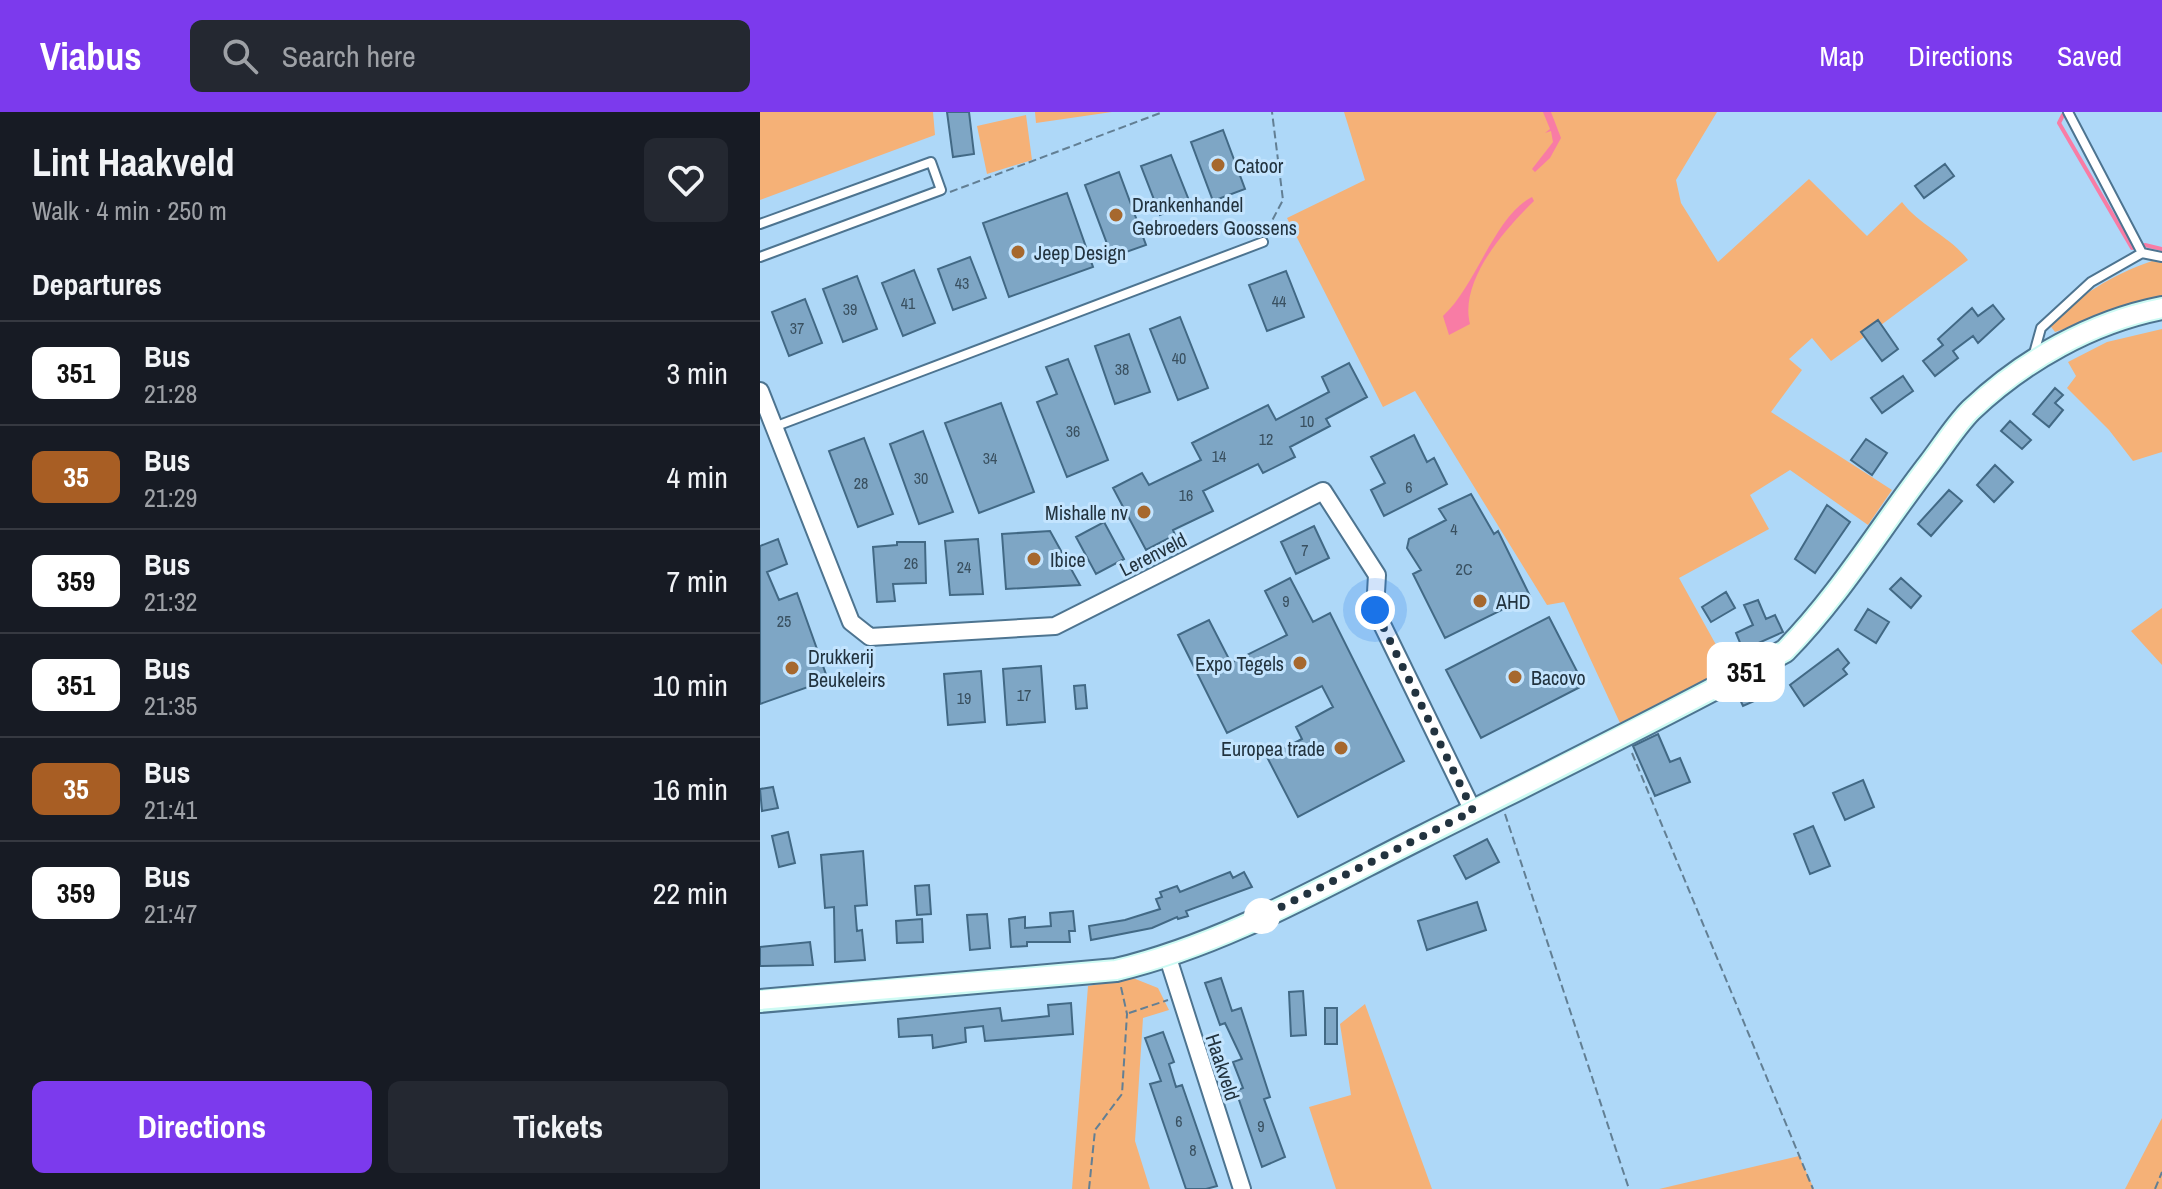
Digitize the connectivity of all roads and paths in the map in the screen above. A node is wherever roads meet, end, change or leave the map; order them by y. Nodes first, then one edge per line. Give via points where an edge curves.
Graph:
1 (1163, 112) edge
2 (1272, 112) edge
3 (2068, 112) edge
4 (941, 190) junction
5 (760, 224) edge
6 (1263, 242) joint
7 (2142, 253) junction
8 (760, 257) edge
9 (2162, 257) edge
10 (2162, 308) edge
11 (2032, 362) junction
12 (760, 391) edge
13 (774, 427) junction
14 (1624, 733) junction
15 (1496, 799) junction
16 (1473, 811) junction
17 (1168, 958) junction
18 (1116, 970) junction
19 (1178, 997) junction
20 (760, 1001) edge
21 (1127, 1014) junction
22 (2162, 1172) edge
23 (1089, 1189) edge
24 (1242, 1189) edge
25 (1629, 1189) edge
26 (1813, 1189) edge
27 (2155, 1189) edge

1 - 4 path via 954,193
2 - 6 path via 1283,200
3 - 7 lane
4 - 5 lane via 931,162
4 - 8 lane
6 - 13 lane
7 - 9 lane
7 - 11 lane via 2091,282 2041,328
10 - 11 street via 2109,323
11 - 14 street via 1969,412 1830,602 1785,651
12 - 13 street, Lerenveld
13 - 16 street, Lerenveld via 851,622 870,637 1055,626 1323,491 1377,575 1375,610
14 - 15 street
14 - 26 path
15 - 16 street
15 - 25 path via 1504,810
16 - 17 street
17 - 18 street
17 - 19 street, Haakveld
18 - 20 street
18 - 21 path
19 - 21 path
19 - 24 street, Haakveld
21 - 23 path via 1122,1094 1095,1130
22 - 27 path

